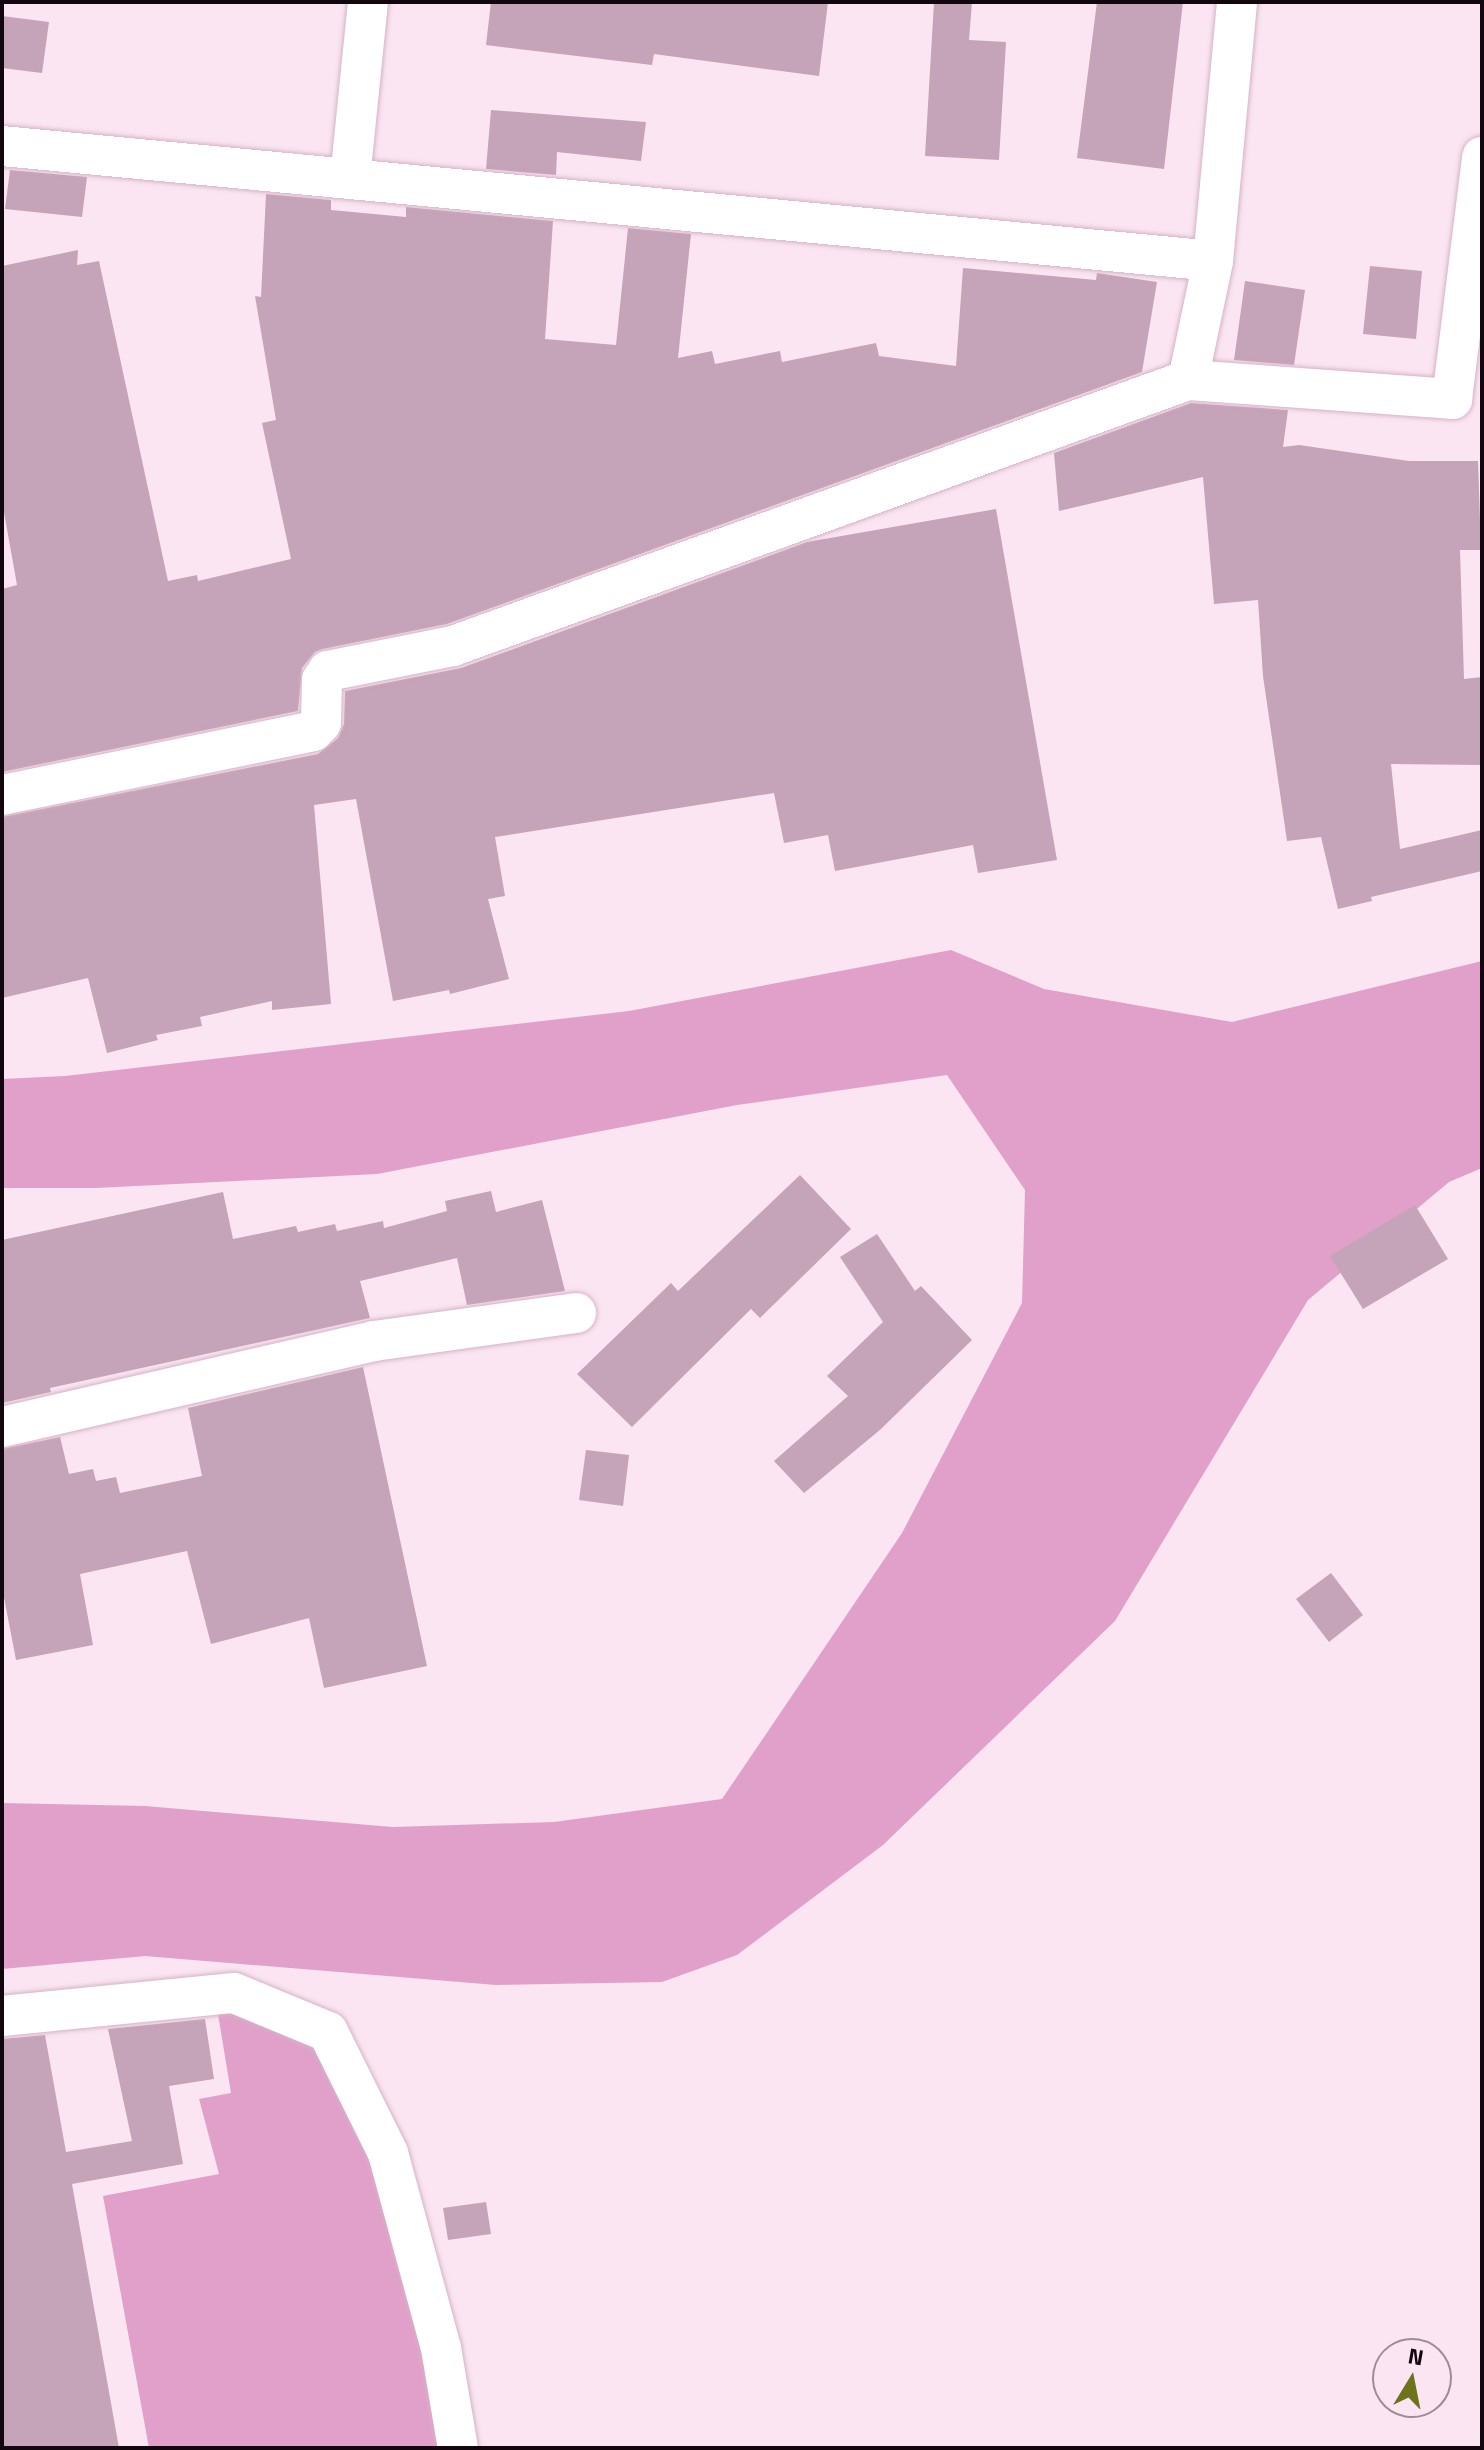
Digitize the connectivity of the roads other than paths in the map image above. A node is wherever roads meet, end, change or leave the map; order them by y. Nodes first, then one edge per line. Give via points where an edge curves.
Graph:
1 (368, 2) edge
2 (1237, 2) edge
3 (2, 146) edge
4 (1482, 157) edge
5 (350, 179) junction
6 (1213, 261) junction
7 (1188, 380) junction
8 (2, 795) edge
9 (576, 1313) dead end
10 (2, 1427) edge
11 (2, 2016) edge
12 (458, 2448) edge

1 - 5 street
2 - 6 street
3 - 5 street
4 - 7 street via 1452,399
5 - 6 street
6 - 7 street
7 - 8 street via 453,646 328,671 322,680 321,723 313,731
9 - 10 street via 374,1341
11 - 12 street via 234,1993 328,2032 388,2153 441,2348

